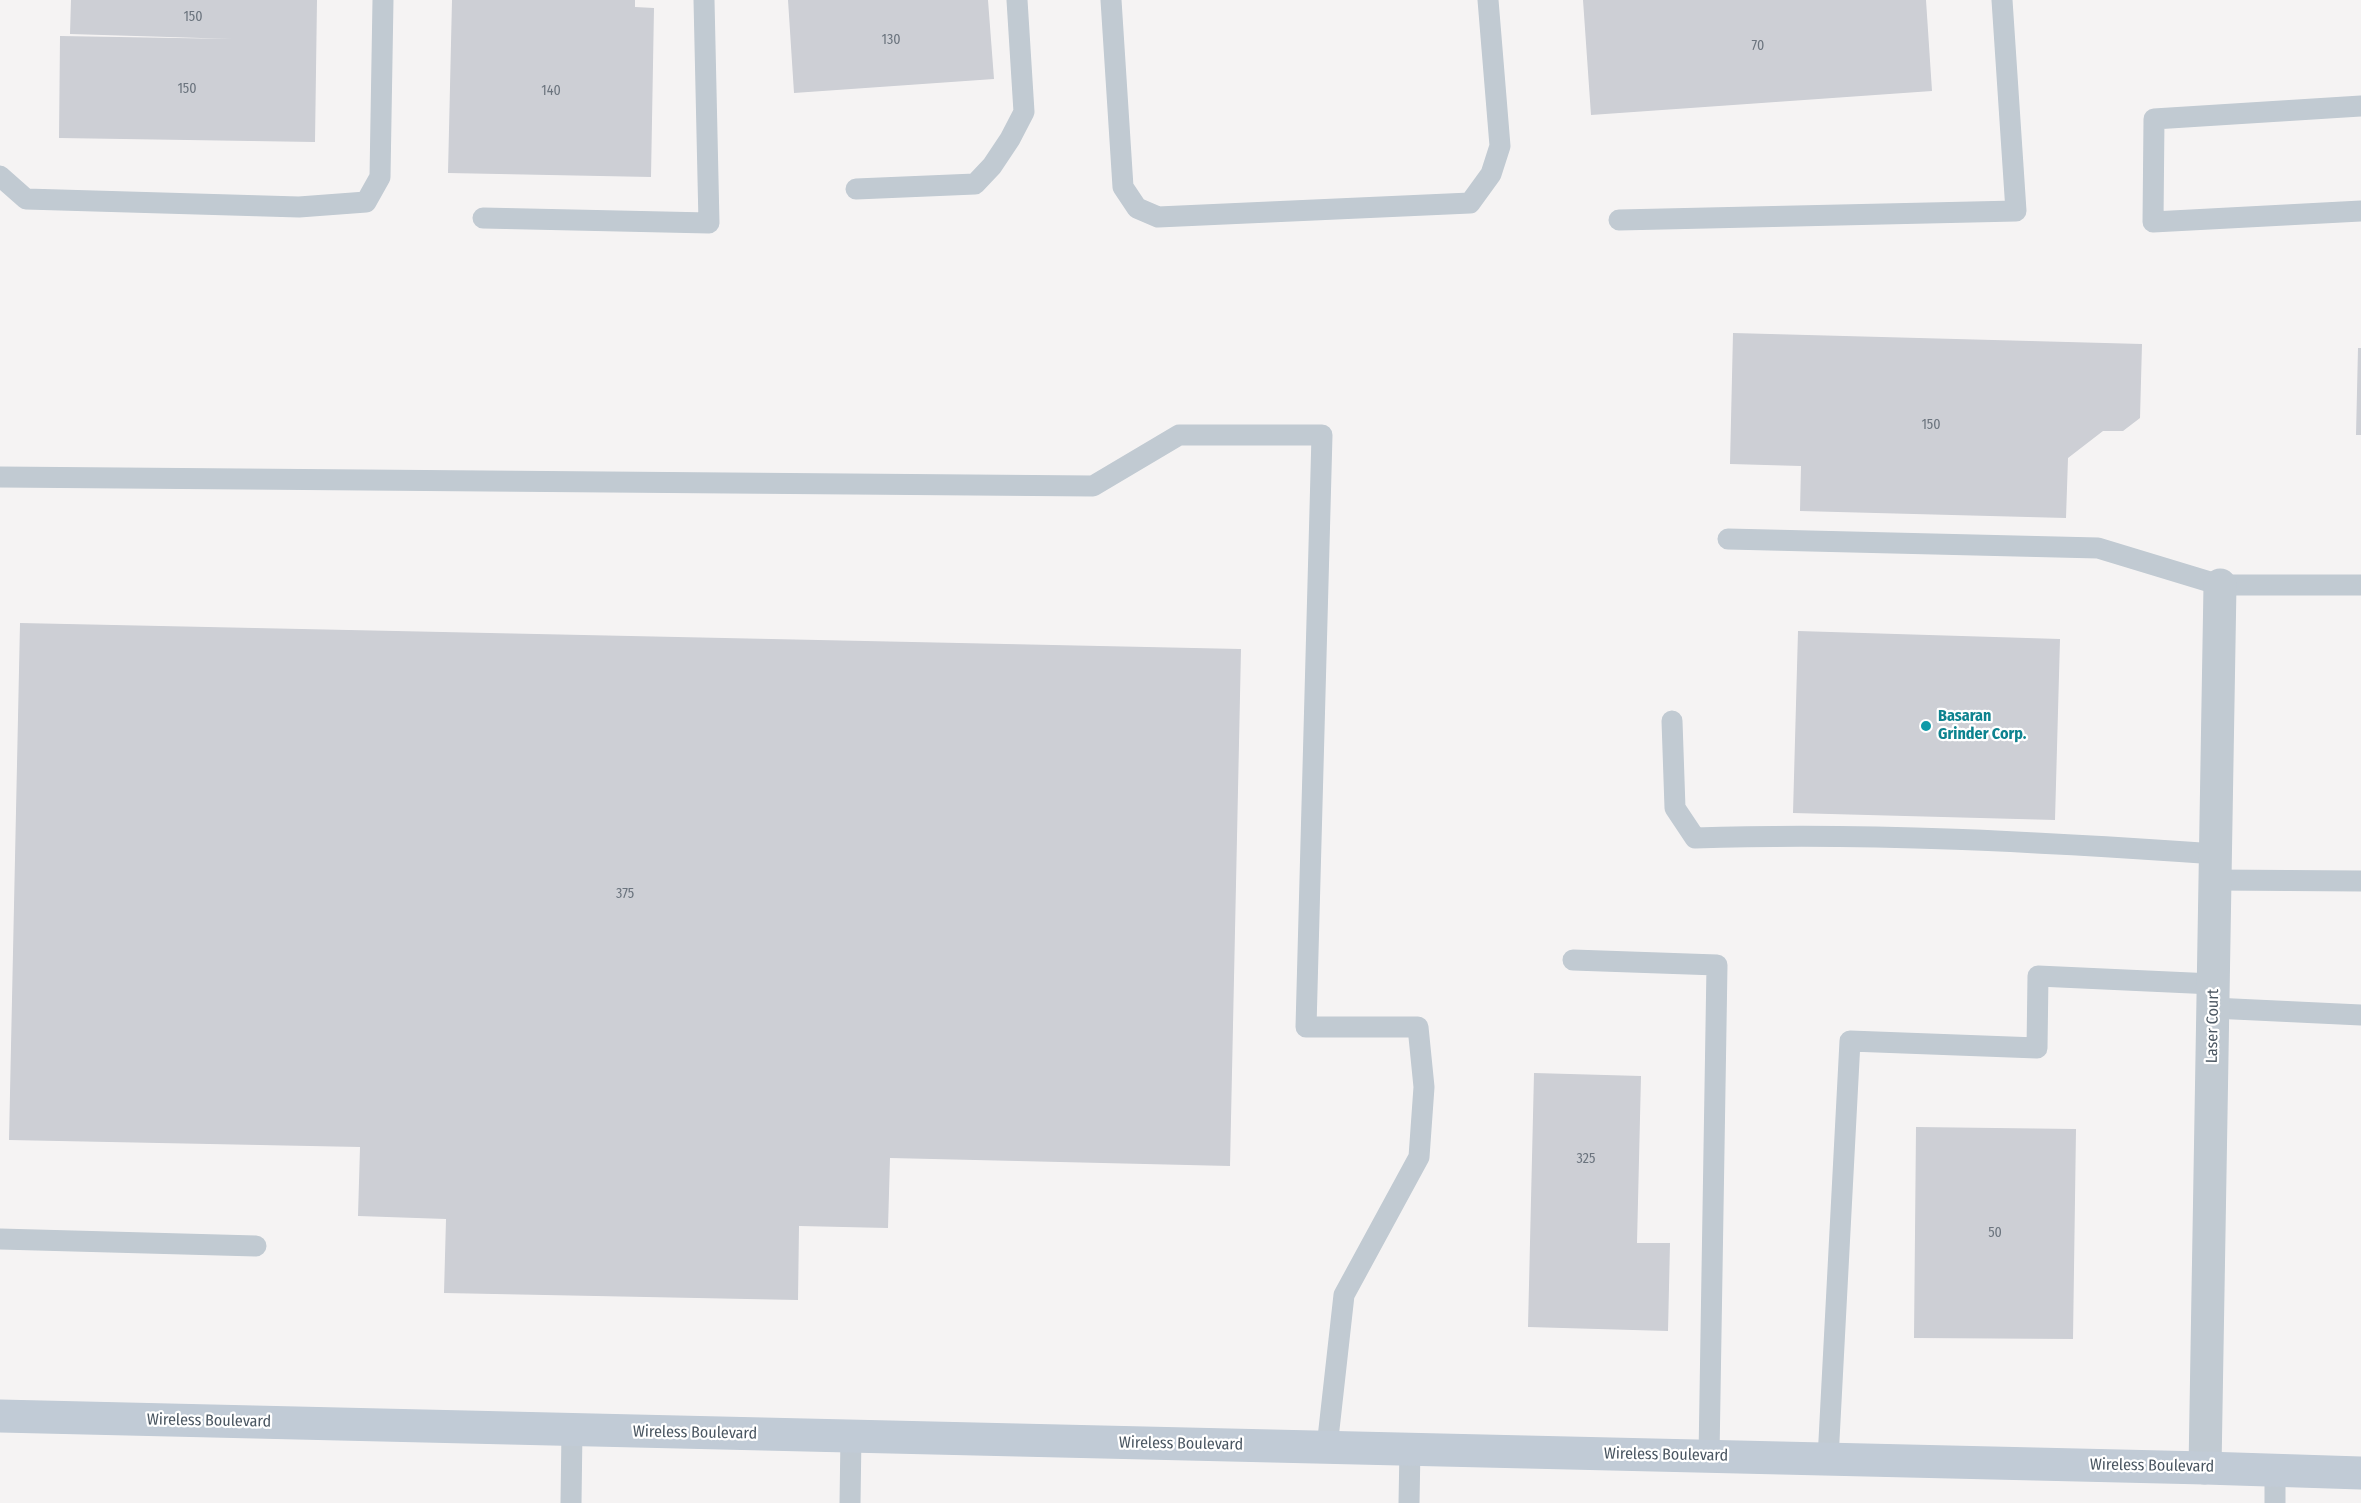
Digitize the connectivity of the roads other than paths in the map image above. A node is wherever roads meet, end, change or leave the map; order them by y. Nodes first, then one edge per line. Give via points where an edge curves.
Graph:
1 (383, 0) edge
2 (704, 0) edge
3 (1017, 0) edge
4 (1111, 0) edge
5 (1488, 0) edge
6 (2002, 0) edge
7 (2361, 106) edge
8 (0, 176) edge
9 (856, 189) dead end
10 (2361, 211) edge
11 (483, 218) dead end
12 (1619, 220) dead end
13 (0, 477) edge
14 (1728, 539) dead end
15 (2220, 585) junction
16 (2361, 585) edge
17 (1672, 721) dead end
18 (2215, 867) junction
19 (2361, 881) edge
20 (1573, 960) dead end
21 (2213, 996) junction
22 (2361, 1015) edge
23 (0, 1239) edge
24 (256, 1246) dead end
25 (0, 1416) edge
26 (572, 1430) junction
27 (851, 1436) junction
28 (1327, 1447) junction
29 (1410, 1449) junction
30 (1709, 1456) junction
31 (1828, 1459) junction
32 (2205, 1468) junction
33 (2275, 1470) junction
34 (2361, 1473) edge
35 (571, 1503) edge
36 (850, 1503) edge
37 (1409, 1503) edge
38 (2275, 1503) edge

1 - 8 lane via 380,177 366,202 299,207 26,199
2 - 11 lane via 709,223
3 - 9 lane via 1024,112 992,166 975,184
4 - 5 lane via 1123,187 1137,208 1158,217 1470,203 1491,174 1500,146
6 - 12 lane via 2016,211
7 - 10 lane via 2154,118 2153,222
13 - 28 lane via 1093,486 1179,435 1322,435 1306,1027 1418,1027 1424,1087 1419,1157 1344,1294
14 - 15 lane via 2098,548
15 - 16 lane
15 - 18 street, Laser Court
17 - 18 lane via 1676,808 1695,838 1786,835 2095,845
18 - 19 lane
18 - 21 street, Laser Court
20 - 30 lane via 1717,966
21 - 22 lane
21 - 31 lane via 2038,976 2037,1048 1850,1041
21 - 32 street, Laser Court
23 - 24 lane
25 - 26 street, Wireless Boulevard
26 - 27 street, Wireless Boulevard
26 - 35 lane
27 - 28 street, Wireless Boulevard
27 - 36 lane
28 - 29 street, Wireless Boulevard
29 - 30 street, Wireless Boulevard
29 - 37 lane
30 - 31 street, Wireless Boulevard
31 - 32 street, Wireless Boulevard
32 - 33 street, Wireless Boulevard
33 - 34 street, Wireless Boulevard
33 - 38 lane

